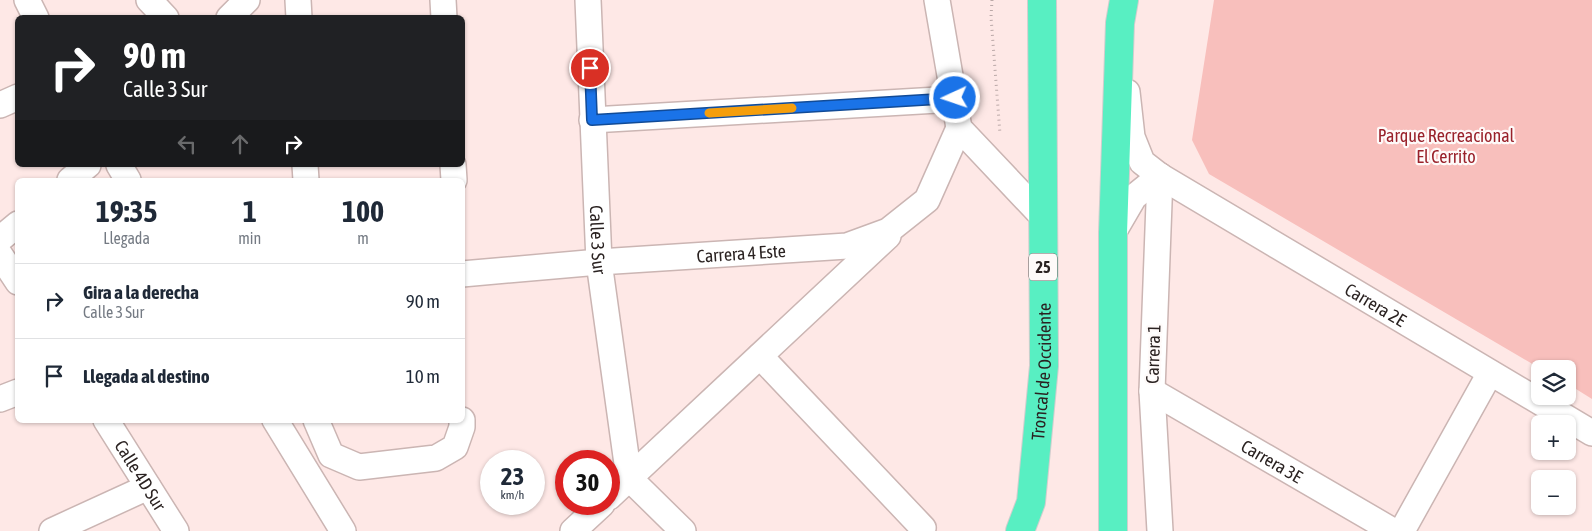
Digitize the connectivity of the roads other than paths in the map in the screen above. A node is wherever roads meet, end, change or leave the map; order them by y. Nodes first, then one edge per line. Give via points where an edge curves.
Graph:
1 (27, 0) edge
2 (149, 0) edge
3 (247, 0) edge
4 (298, 0) edge
5 (443, 0) edge
6 (588, 0) edge
7 (937, 0) edge
8 (1042, 0) edge
9 (1122, 11) edge
10 (34, 15) edge
11 (163, 15) edge
12 (232, 15) edge
13 (299, 15) edge
14 (444, 15) edge
15 (15, 98) edge
16 (955, 98) junction
17 (0, 105) edge
18 (592, 120) junction
19 (959, 128) junction
20 (86, 167) edge
21 (120, 167) edge
22 (1160, 176) junction
23 (72, 178) edge
24 (127, 178) edge
25 (927, 200) junction
26 (1042, 216) junction
27 (15, 226) edge
28 (1112, 233) junction
29 (0, 239) edge
30 (0, 255) edge
31 (598, 262) junction
32 (465, 274) edge
33 (15, 278) edge
34 (760, 356) junction
35 (1490, 373) junction
36 (1152, 391) junction
37 (15, 393) edge
38 (0, 399) edge
39 (108, 423) edge
40 (277, 423) edge
41 (317, 423) edge
42 (462, 423) edge
43 (1592, 433) edge
44 (629, 478) junction
45 (148, 487) junction
46 (620, 487) edge
47 (590, 515) edge
48 (52, 531) edge
49 (176, 531) edge
50 (343, 531) edge
51 (573, 531) edge
52 (683, 531) edge
53 (922, 531) edge
54 (1020, 531) edge
55 (1113, 531) edge
56 (1160, 531) edge
57 (1393, 531) edge
58 (1402, 531) edge

1 - 10 street
2 - 11 street
3 - 12 street
4 - 13 street
5 - 14 street
6 - 18 street, Calle 3 Sur
7 - 16 street
8 - 26 highway, Troncal de Occidente / 25
9 - 22 street, Carrera 2E via 1132,137 1142,162
9 - 28 highway
15 - 17 street
16 - 18 street
16 - 19 street
18 - 31 street, Calle 3 Sur
19 - 25 street, Carrera 4 Este
19 - 26 street
20 - 23 street
21 - 24 street
22 - 28 street via 1134,197
22 - 35 street, Carrera 2E
22 - 36 street, Carrera 1
25 - 31 street, Carrera 4 Este via 888,231 847,246
25 - 34 street
26 - 54 highway, Troncal de Occidente / 25 via 1044,366 1031,502
27 - 29 street
28 - 55 highway
30 - 33 street
31 - 32 street, Carrera 4 Este
31 - 44 street, Calle 3 Sur
34 - 44 street
34 - 53 street via 923,528
35 - 43 street, Carrera 2E
35 - 58 street
36 - 56 street, Carrera 1
36 - 57 street, Carrera 3E
37 - 38 street
39 - 45 street, Calle 4D Sur
40 - 50 street
41 - 42 street via 331,455 358,466 436,458 455,447
44 - 46 street
44 - 52 street
45 - 48 street
45 - 49 street, Calle 4D Sur
47 - 51 street

